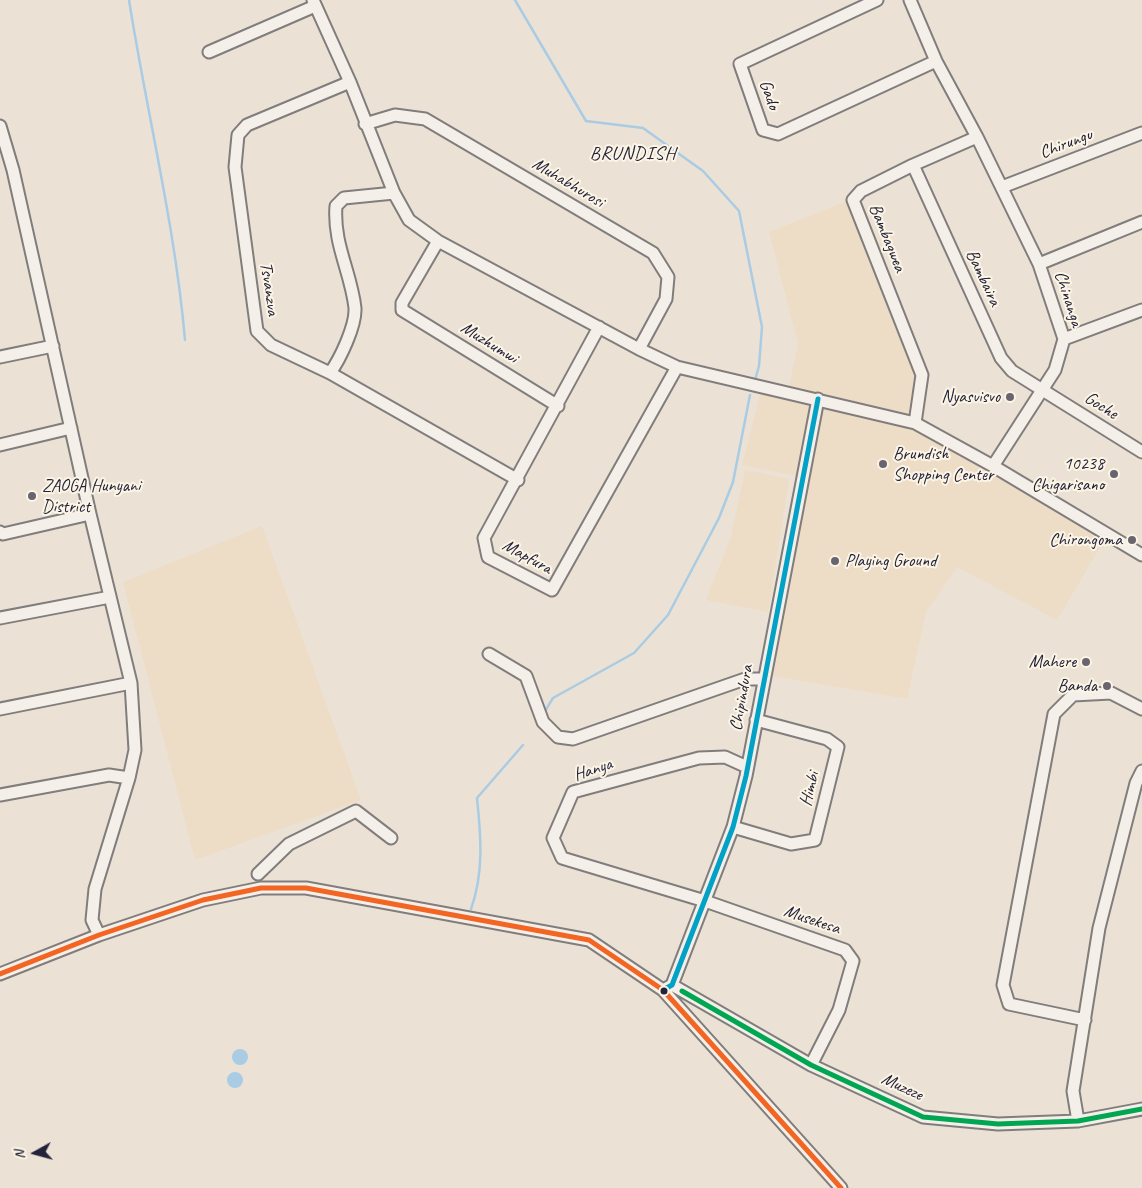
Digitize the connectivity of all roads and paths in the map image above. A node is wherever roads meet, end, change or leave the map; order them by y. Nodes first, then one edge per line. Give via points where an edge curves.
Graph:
1 (877, 0) edge
2 (910, 0) edge
3 (314, 3) edge
4 (209, 52) dead end
5 (936, 61) junction
6 (350, 82) junction
7 (365, 124) junction
8 (0, 126) edge
9 (1142, 133) edge
10 (977, 137) junction
11 (912, 165) junction
12 (1002, 187) junction
13 (394, 193) junction
14 (1142, 222) edge
15 (438, 241) junction
16 (1039, 264) junction
17 (1142, 310) edge
18 (599, 326) junction
19 (1064, 339) junction
20 (53, 346) junction
21 (639, 349) junction
22 (0, 357) edge
23 (677, 367) junction
24 (330, 373) junction
25 (1042, 389) junction
26 (818, 398) junction
27 (558, 406) junction
28 (915, 423) junction
29 (71, 428) junction
30 (0, 445) edge
31 (1142, 452) edge
32 (993, 466) junction
33 (518, 480) junction
34 (90, 514) junction
35 (0, 532) edge
36 (1142, 555) edge
37 (110, 597) junction
38 (0, 618) edge
39 (489, 654) dead end
40 (763, 679) junction
41 (131, 682) junction
42 (0, 709) edge
43 (1142, 709) edge
44 (756, 720) junction
45 (747, 767) junction
46 (1142, 771) edge
47 (129, 778) junction
48 (0, 795) edge
49 (732, 827) junction
50 (391, 838) dead end
51 (258, 874) dead end
52 (705, 901) junction
53 (99, 935) junction
54 (0, 974) edge
55 (668, 988) junction
56 (1085, 1020) junction
57 (811, 1065) junction
58 (1142, 1108) edge
59 (1078, 1121) junction
60 (841, 1188) edge

1 - 5 street, Gado via 740,64 763,130 778,134
2 - 5 street, Chinanga
3 - 4 street
3 - 6 street
5 - 10 street, Chinanga
6 - 7 street
6 - 24 street, Tsvanzva via 247,124 238,136 235,166 257,331 271,345
7 - 13 street
7 - 21 street, Muhabhurosi via 395,115 425,119 653,254 668,277 666,298
8 - 20 street
9 - 12 street, Chirungu
10 - 11 street, Bambagwea
10 - 12 street, Chinanga
11 - 25 street, Bambaira via 1001,358 1012,371
11 - 28 street, Bambagwea via 861,191 854,200 922,375
12 - 16 street, Chinanga
13 - 15 street via 409,220
13 - 24 street via 344,198 336,206 334,225 355,310 343,355
14 - 16 street
15 - 18 street
15 - 27 street, Muzhumwi via 402,303 402,310
16 - 19 street, Chinanga
17 - 19 street
18 - 21 street
18 - 27 street, Mapfura
19 - 25 street, Chinanga via 1055,370
20 - 22 street
20 - 29 street
21 - 23 street
23 - 26 street
23 - 33 street, Mapfura via 552,590 488,557 484,538
24 - 33 street, Tsvanzva
25 - 31 street, Goche
25 - 32 street, Chinanga
26 - 28 street
26 - 40 street, Chipindura
27 - 33 street, Mapfura
28 - 32 street
29 - 30 street
29 - 34 street
32 - 36 street
34 - 35 street via 3,534
34 - 37 street
37 - 38 street
37 - 41 street
39 - 40 street via 526,676 543,722 558,736 573,739 745,679
40 - 44 street, Chipindura
41 - 42 street
41 - 47 street via 134,750
43 - 56 street via 1111,693 1073,695 1054,714 1003,985 1010,1004
44 - 45 street, Chipindura
44 - 49 street, Himbi via 828,739 838,748 816,840 791,844
45 - 49 street, Chipindura
45 - 52 street, Hanya via 725,757 699,758 573,792 553,838 562,858
46 - 56 street via 1102,911
47 - 48 street via 109,775
47 - 53 street via 96,890 92,920
49 - 52 street, Chipindura
50 - 51 street via 356,811 289,844
52 - 55 street, Chipindura
52 - 57 street, Musekesa via 845,950 853,961 839,1010
53 - 54 street
53 - 55 street via 203,900 261,888 306,888 589,940
55 - 57 street, Muzeze
55 - 60 street
56 - 59 street via 1073,1091
57 - 59 street, Muzeze via 924,1117 998,1124
58 - 59 street, Muzeze

